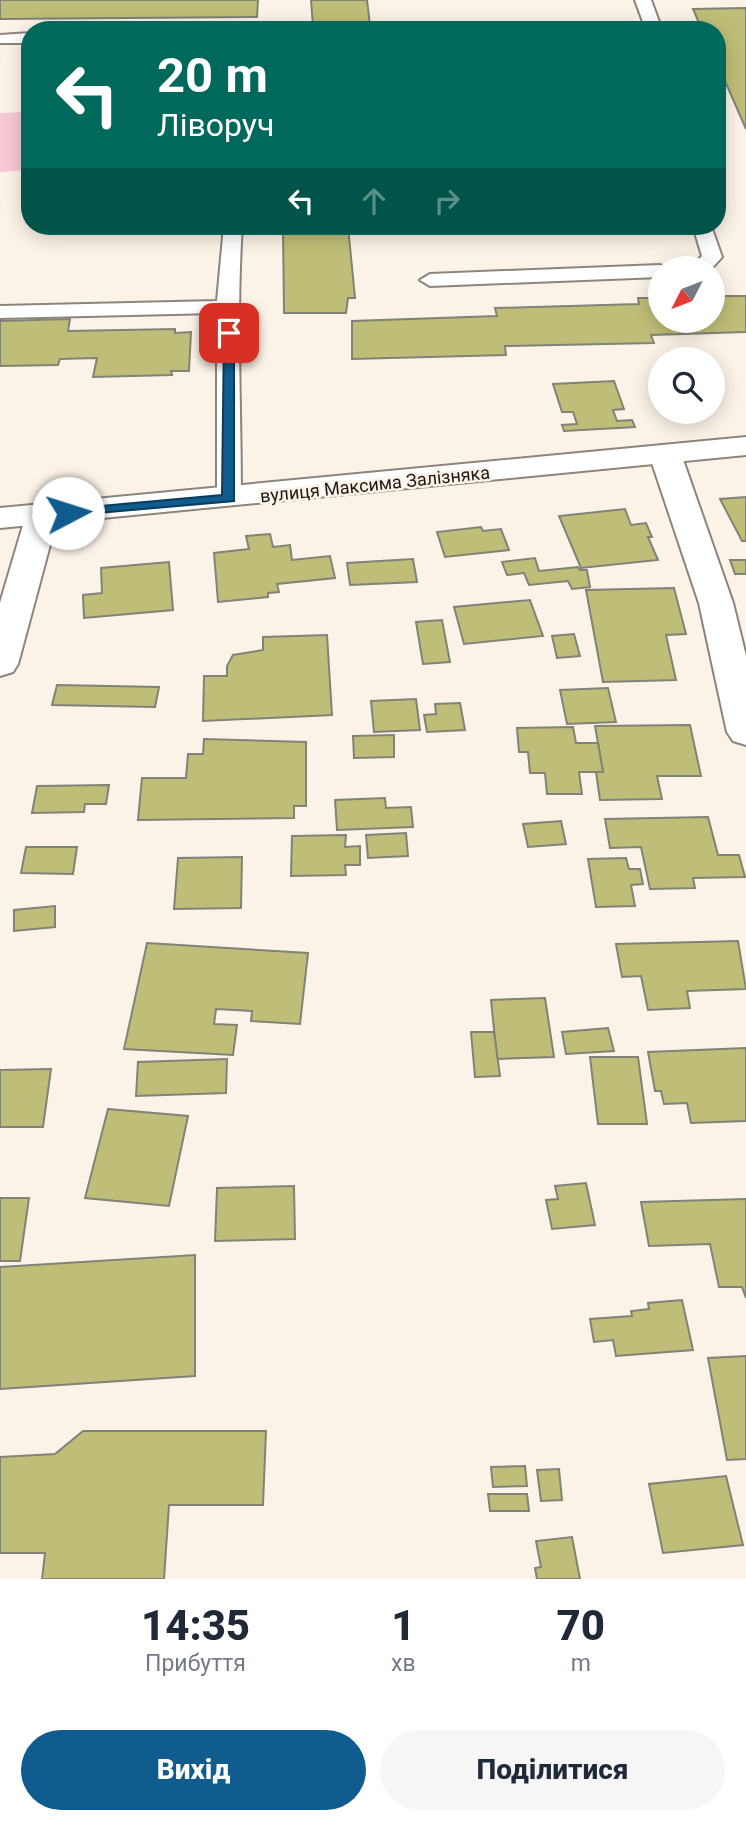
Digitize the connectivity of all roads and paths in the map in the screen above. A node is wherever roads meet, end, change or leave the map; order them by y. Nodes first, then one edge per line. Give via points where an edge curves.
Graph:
1 (643, 0) edge
2 (651, 21) edge
3 (3, 38) dead end
4 (21, 38) edge
5 (232, 235) edge
6 (705, 235) edge
7 (712, 256) edge
8 (648, 271) edge
9 (430, 280) dead end
10 (227, 307) junction
11 (0, 312) edge
12 (746, 446) edge
13 (665, 454) junction
14 (229, 498) junction
15 (42, 515) junction
16 (0, 518) edge
17 (0, 664) edge
18 (746, 732) edge

1 - 2 lane
3 - 4 lane
5 - 10 lane
6 - 7 lane
8 - 9 lane
10 - 11 lane
10 - 14 lane
12 - 13 main road, вулиця Максима Залізняка
13 - 14 main road, вулиця Максима Залізняка
13 - 18 main road via 716,603
14 - 15 main road, вулиця Максима Залізняка
15 - 16 main road, вулиця Максима Залізняка
15 - 17 main road

